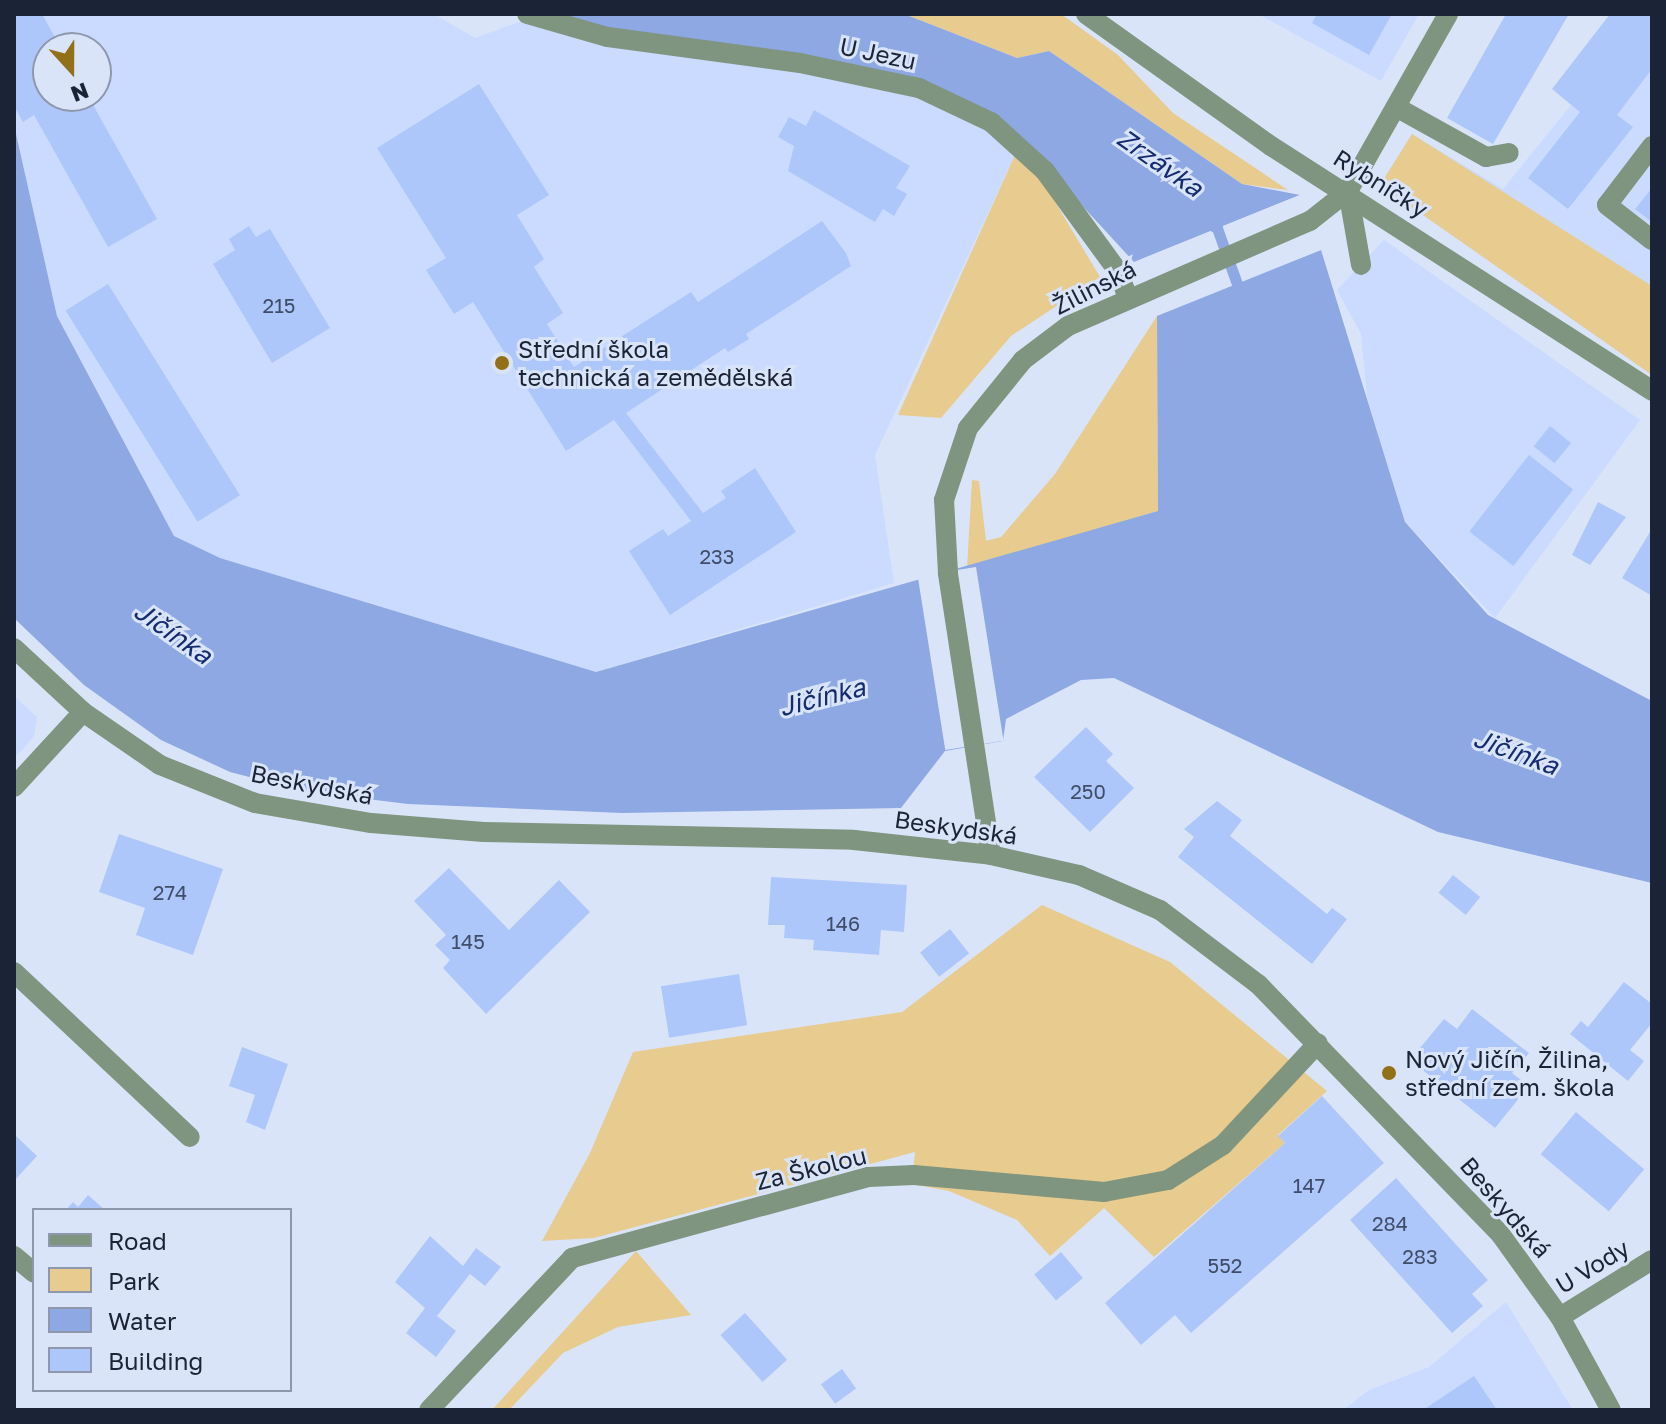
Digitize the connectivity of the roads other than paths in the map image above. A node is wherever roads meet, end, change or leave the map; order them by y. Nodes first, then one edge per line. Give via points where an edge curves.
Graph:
1 (527, 14) edge
2 (1086, 14) edge
3 (1448, 14) edge
4 (1396, 107) junction
5 (1652, 146) edge
6 (1509, 153) dead end
7 (1348, 191) junction
8 (1652, 240) edge
9 (1361, 265) dead end
10 (1137, 293) junction
11 (1652, 391) edge
12 (14, 648) edge
13 (83, 712) junction
14 (14, 787) edge
15 (991, 855) junction
16 (14, 972) edge
17 (1318, 1043) junction
18 (190, 1137) dead end
19 (14, 1256) edge
20 (1652, 1260) edge
21 (32, 1271) edge
22 (1560, 1317) junction
23 (429, 1410) edge
24 (1611, 1410) edge

1 - 10 street, U Jezu via 608,37 800,63 919,88 991,122 1045,171
2 - 7 street, Rybníčky via 1271,146
3 - 4 street, Žilinská
4 - 6 street via 1486,157
4 - 7 street, Žilinská
5 - 8 street via 1607,205
7 - 9 street
7 - 10 street, Žilinská via 1310,221
7 - 11 street, Rybníčky
10 - 15 street, Žilinská via 1068,326 1023,360 968,428 944,500 948,573
12 - 13 street, Beskydská
13 - 14 street
13 - 15 street, Beskydská via 160,765 205,786 255,803 371,823 484,832 854,840
15 - 17 street, Beskydská via 1079,875 1160,910 1235,965
16 - 18 street
17 - 22 street, Beskydská via 1501,1235
17 - 23 street, Za Školou via 1223,1145 1168,1180 1104,1192 914,1175 868,1177 572,1258
19 - 21 street
20 - 22 street, U Vody
22 - 24 street, Beskydská

